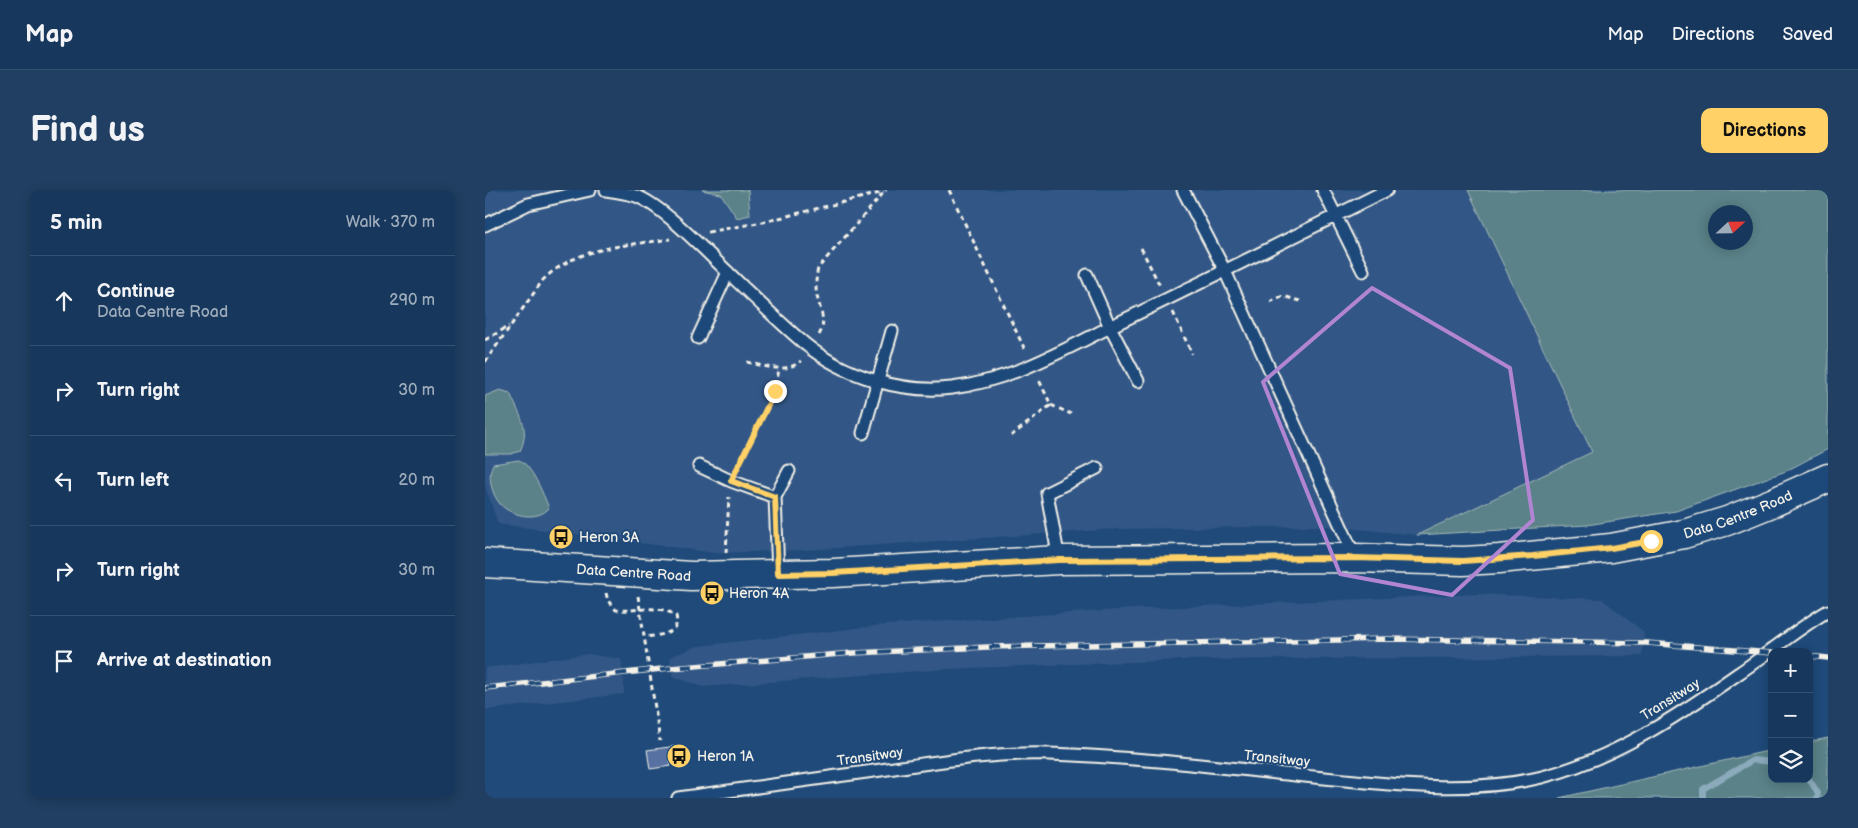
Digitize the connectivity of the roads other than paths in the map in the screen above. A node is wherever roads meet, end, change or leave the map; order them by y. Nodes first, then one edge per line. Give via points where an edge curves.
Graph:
1 (590, 190) edge
2 (607, 190) edge
3 (1183, 190) edge
4 (1323, 190) edge
5 (1387, 190) edge
6 (641, 194) edge
7 (1336, 216) junction
8 (485, 225) edge
9 (1363, 271) dead end
10 (728, 272) junction
11 (1225, 272) junction
12 (1087, 274) dead end
13 (1110, 327) junction
14 (892, 331) dead end
15 (698, 338) dead end
16 (879, 381) junction
17 (1138, 381) dead end
18 (863, 433) dead end
19 (699, 466) dead end
20 (1097, 468) dead end
21 (789, 471) dead end
22 (1828, 478) edge
23 (775, 497) junction
24 (1355, 558) junction
25 (1059, 560) junction
26 (492, 565) edge
27 (778, 574) junction
28 (1828, 611) edge
29 (678, 798) edge

1 - 8 lane via 529,204
2 - 6 lane
3 - 11 lane
4 - 7 lane
5 - 7 lane
6 - 10 lane
7 - 9 lane
7 - 11 lane
10 - 15 lane
10 - 16 lane via 811,348 858,374
11 - 13 lane
11 - 24 lane
12 - 13 lane
13 - 16 lane via 1032,365 992,380 950,388 905,387
13 - 17 lane
14 - 16 lane
16 - 18 lane
19 - 23 lane
20 - 25 lane via 1047,493
21 - 23 lane
22 - 24 main road, Data Centre Road via 1727,521 1683,534 1611,548 1463,561
23 - 27 lane
24 - 25 main road, Data Centre Road
25 - 27 main road, Data Centre Road
26 - 27 main road, Data Centre Road via 691,576
28 - 29 lane, Transitway via 1739,674 1617,749 1572,768 1511,783 1395,785 1151,760 1046,754 960,758

